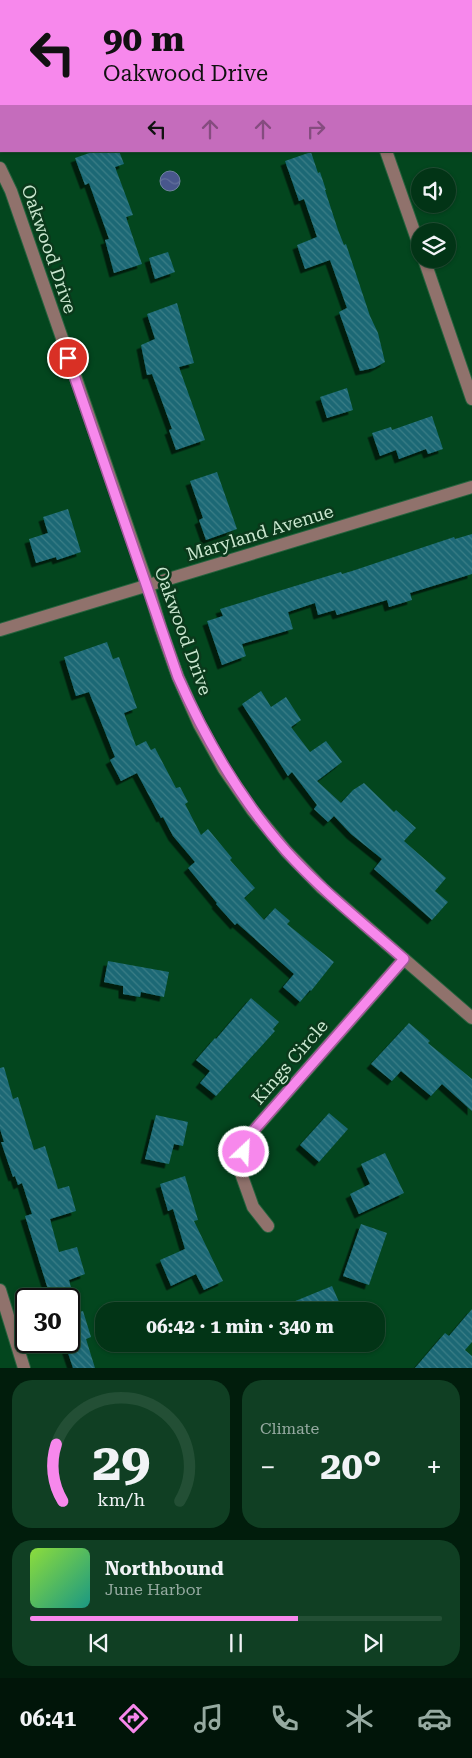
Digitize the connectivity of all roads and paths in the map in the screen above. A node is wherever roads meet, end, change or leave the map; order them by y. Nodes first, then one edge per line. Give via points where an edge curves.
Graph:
1 (386, 152) edge
2 (0, 168) edge
3 (411, 223) edge
4 (427, 268) edge
5 (472, 399) edge
6 (472, 487) edge
7 (148, 586) junction
8 (0, 630) edge
9 (404, 959) junction
10 (472, 1018) edge
11 (268, 1226) dead end
12 (0, 1290) edge
13 (24, 1368) edge

1 - 3 street
2 - 7 street, Oakwood Drive via 11,191
4 - 5 street
6 - 7 street, Maryland Avenue
7 - 8 street, Maryland Avenue
7 - 9 street, Oakwood Drive via 178,677 224,769 286,851 322,888
9 - 10 street, Oakwood Drive
9 - 11 street, Kings Circle via 248,1137 239,1168 253,1207
12 - 13 street

